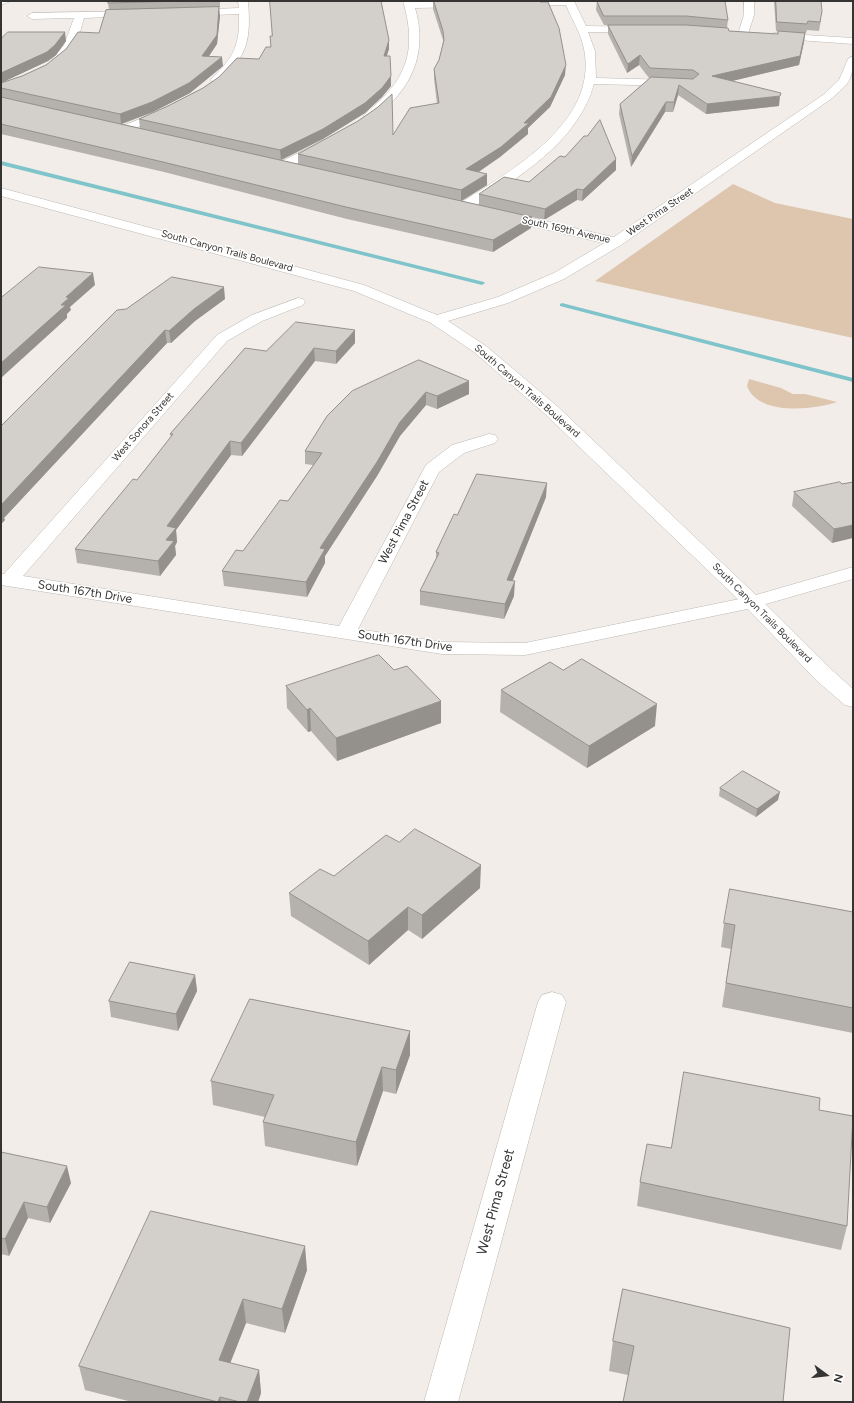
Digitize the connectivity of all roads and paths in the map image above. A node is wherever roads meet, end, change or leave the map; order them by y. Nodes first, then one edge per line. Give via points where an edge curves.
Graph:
1 (8, 1) edge
2 (749, 1) edge
3 (569, 2) edge
4 (1, 3) edge
5 (408, 3) edge
6 (505, 3) edge
7 (474, 4) edge
8 (243, 6) edge
9 (176, 13) edge
10 (144, 14) edge
11 (32, 16) dead end
12 (80, 16) junction
13 (581, 29) junction
14 (646, 29) edge
15 (743, 34) edge
16 (767, 35) edge
17 (853, 41) edge
18 (853, 59) edge
19 (49, 66) edge
20 (590, 81) junction
21 (684, 84) edge
22 (208, 87) edge
23 (178, 105) edge
24 (360, 123) edge
25 (109, 126) edge
26 (124, 129) junction
27 (144, 134) edge
28 (334, 139) edge
29 (268, 162) edge
30 (284, 166) junction
31 (302, 170) edge
32 (1, 192) edge
33 (449, 203) edge
34 (464, 207) junction
35 (616, 242) junction
36 (298, 302) dead end
37 (436, 320) junction
38 (489, 439) dead end
39 (853, 573) edge
40 (5, 580) edge
41 (752, 602) junction
42 (345, 633) junction
43 (853, 700) edge
44 (552, 1002) dead end
45 (441, 1402) edge

1 - 4 lane
2 - 15 street via 749,15
3 - 6 street
3 - 13 street
5 - 7 street
5 - 24 street via 416,36 415,57 408,75 391,97
8 - 9 street
8 - 22 street via 245,39 240,54
10 - 12 street
11 - 12 street
12 - 19 street via 70,47
13 - 14 street
13 - 20 street via 590,51
16 - 17 street
18 - 35 street, West Pima Street via 844,81 827,97
20 - 21 street
20 - 34 street via 588,94 575,118 548,148
23 - 26 street
25 - 26 street
26 - 27 street
28 - 30 street
29 - 30 street
30 - 31 street
32 - 37 street, South Canyon Trails Boulevard via 359,288
33 - 34 street, South 169th Avenue
34 - 35 street, South 169th Avenue
35 - 37 street, West Pima Street via 560,276 538,286 503,300
36 - 40 street, West Sonora Street via 257,318 222,338
37 - 41 street, South Canyon Trails Boulevard via 480,349 551,410
38 - 42 street, West Pima Street via 458,450 432,470
39 - 41 street, South 167th Drive
40 - 42 street, South 167th Drive
41 - 42 street, South 167th Drive via 525,649 442,648
41 - 43 street, South Canyon Trails Boulevard via 825,676
44 - 45 street, West Pima Street

